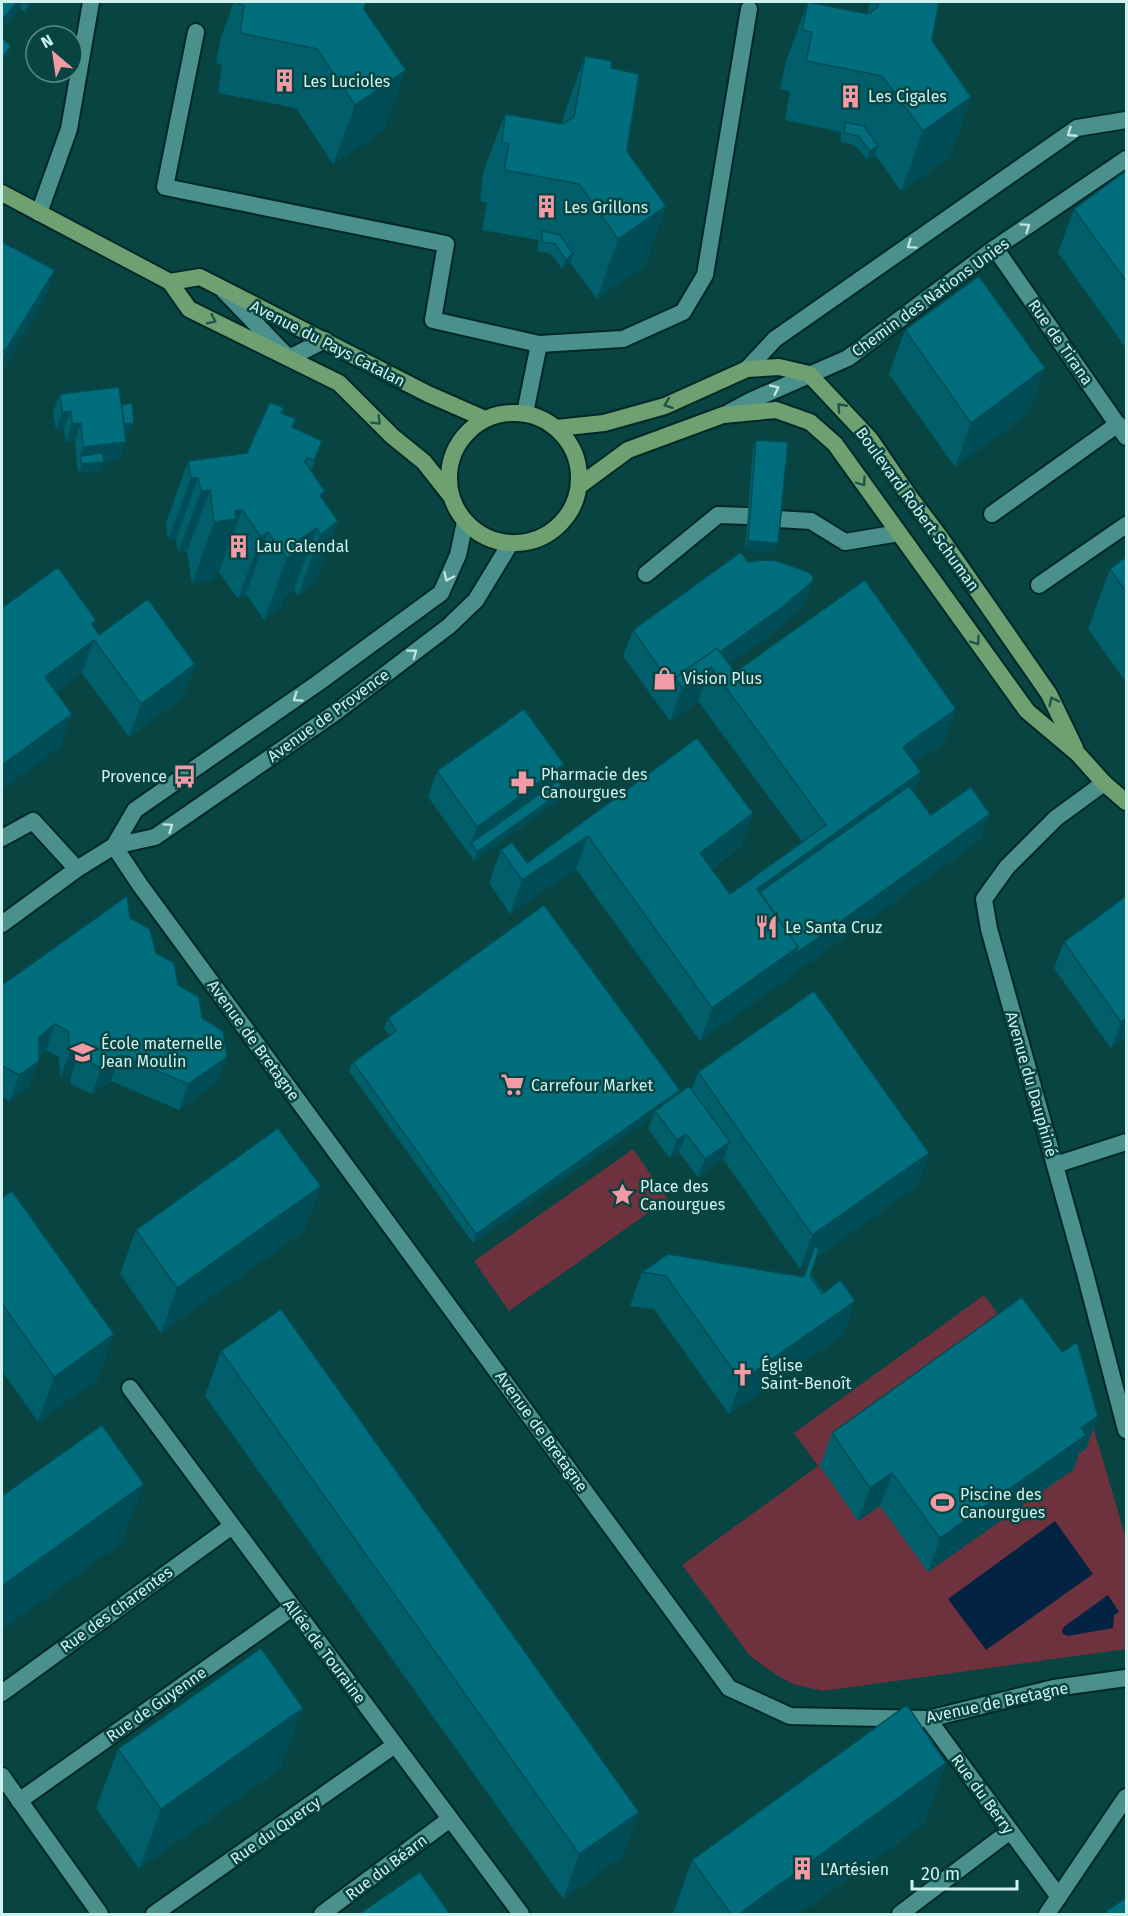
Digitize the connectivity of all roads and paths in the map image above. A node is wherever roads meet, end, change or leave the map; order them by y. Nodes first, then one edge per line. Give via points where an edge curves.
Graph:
1 (91, 2) edge
2 (749, 9) dead end
3 (196, 32) dead end
4 (1126, 120) edge
5 (1126, 159) edge
6 (2, 193) edge
7 (39, 213) junction
8 (995, 248) junction
9 (170, 282) junction
10 (222, 288) junction
11 (325, 340) junction
12 (539, 344) junction
13 (289, 358) junction
14 (747, 369) junction
15 (809, 374) junction
16 (525, 413) junction
17 (723, 415) junction
18 (485, 419) junction
19 (557, 428) junction
20 (1122, 430) edge
21 (579, 486) junction
22 (450, 495) junction
23 (992, 514) dead end
24 (748, 516) edge
25 (778, 519) edge
26 (465, 522) junction
27 (1126, 525) edge
28 (899, 533) junction
29 (510, 544) junction
30 (646, 574) dead end
31 (1039, 585) dead end
32 (1078, 754) junction
33 (1104, 783) junction
34 (1126, 802) edge
35 (2, 838) edge
36 (114, 846) junction
37 (77, 869) junction
38 (2, 924) edge
39 (1126, 1142) edge
40 (1055, 1166) junction
41 (130, 1388) dead end
42 (1126, 1430) edge
43 (232, 1526) junction
44 (292, 1608) junction
45 (1126, 1678) edge
46 (2, 1693) edge
47 (928, 1719) junction
48 (395, 1745) junction
49 (2, 1776) edge
50 (1126, 1797) edge
51 (19, 1801) junction
52 (450, 1819) junction
53 (1011, 1831) junction
54 (1059, 1897) junction
55 (100, 1914) edge
56 (154, 1914) edge
57 (322, 1914) edge
58 (521, 1914) edge
59 (900, 1914) edge
60 (1047, 1914) edge

1 - 7 street via 69,129
2 - 12 street via 705,275 683,312 623,339
3 - 12 street via 165,187 446,244 433,320
4 -> 14 street via 1077,128 775,339
8 -> 5 street, Chemin des Nations Unies
6 - 7 main road, Avenue du Pays Catalan
7 - 9 main road, Avenue du Pays Catalan
8 - 15 street, Chemin des Nations Unies via 848,357
8 - 20 street, Rue de Tirana
9 - 10 main road, Avenue du Pays Catalan via 200,277
9 -> 13 main road, Avenue du Pays Catalan via 189,309
10 - 11 main road, Avenue du Pays Catalan
10 - 13 street
11 - 13 street
11 - 18 main road, Avenue du Pays Catalan
12 - 16 street
13 -> 22 main road, Avenue du Pays Catalan via 339,383 424,462
14 - 15 main road via 779,367
14 -> 19 main road via 665,406 604,423
17 -> 15 street, Chemin des Nations Unies
32 -> 15 main road, Boulevard Robert Schuman via 1049,694 940,537 870,439
16 - 18 main road
16 - 19 main road
17 - 21 main road, Boulevard Robert Schuman via 628,450
17 -> 28 main road, Boulevard Robert Schuman via 776,410 810,422 835,444
18 - 22 main road via 467,432 454,451 448,472
19 - 21 main road via 571,444 579,465
20 - 23 street
21 - 29 main road via 574,506 563,522 530,542
22 - 26 main road
24 - 30 street via 718,515
25 - 28 street via 811,521 845,542
26 - 29 main road via 493,541
26 -> 36 street, Avenue de Provence via 458,555 441,593 135,810
27 - 31 street
28 -> 32 main road, Boulevard Robert Schuman via 1027,711
36 -> 29 street, Avenue de Provence via 155,837 402,662 476,600
32 - 33 main road, Boulevard Robert Schuman
33 - 34 main road, Boulevard Robert Schuman
33 - 40 street, Avenue du Dauphiné via 1056,818 1006,867 984,899
35 - 37 street via 33,821
36 - 37 street, Avenue de Provence
36 - 47 street, Avenue de Bretagne via 729,1688 790,1716
37 - 38 street, Avenue de Provence
39 - 40 street
40 - 42 street, Avenue du Dauphiné
41 - 43 street, Allée de Touraine
43 - 44 street, Allée de Touraine
43 - 46 street, Rue des Charentes
44 - 48 street, Allée de Touraine
44 - 51 street, Rue de Guyenne
45 - 47 street, Avenue de Bretagne via 1054,1688
47 - 53 street, Rue du Berry
48 - 52 street, Allée de Touraine
48 - 56 street, Rue du Quercy
49 - 51 street
50 - 54 street
51 - 55 street
52 - 57 street, Rue du Béarn
52 - 58 street, Allée de Touraine
53 - 54 street, Rue du Berry
53 - 59 street
54 - 60 street

